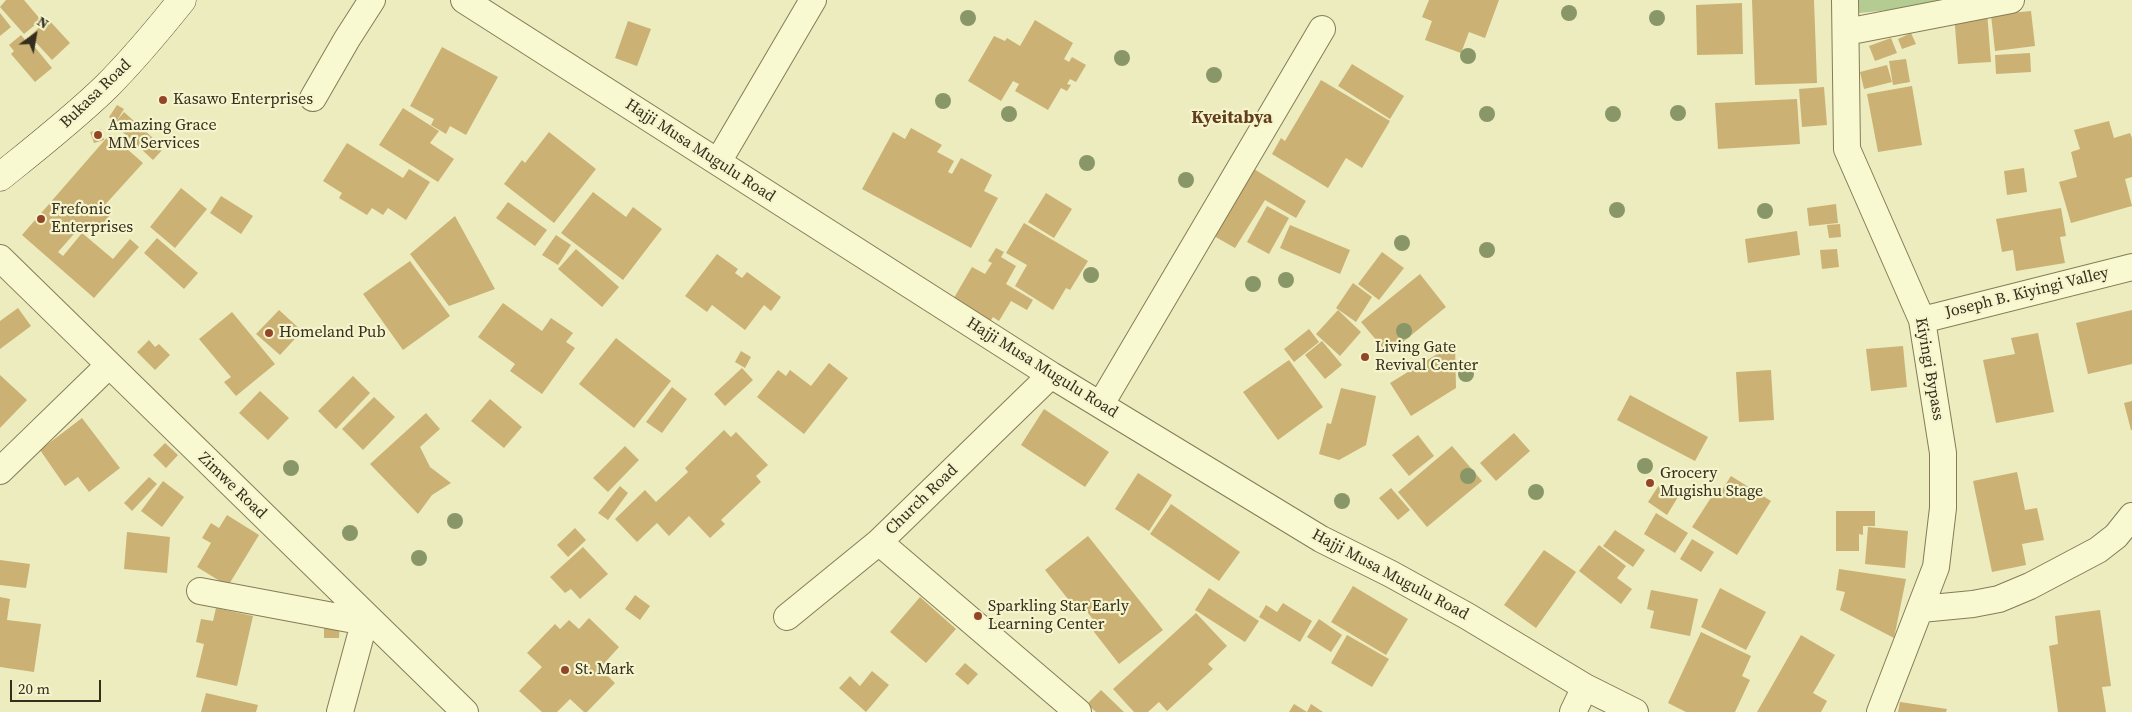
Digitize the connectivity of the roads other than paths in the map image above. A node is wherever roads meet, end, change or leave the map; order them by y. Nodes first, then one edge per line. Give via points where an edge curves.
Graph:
1 (182, 0) edge
2 (372, 0) edge
3 (464, 0) edge
4 (813, 0) edge
5 (1845, 0) edge
6 (2011, 0) edge
7 (1322, 29) dead end
8 (1846, 32) junction
9 (313, 98) dead end
10 (718, 162) junction
11 (0, 177) edge
12 (0, 258) edge
13 (2132, 267) edge
14 (1922, 320) junction
15 (109, 365) junction
16 (1051, 375) junction
17 (1101, 404) junction
18 (0, 471) edge
19 (2132, 516) edge
20 (879, 542) junction
21 (200, 591) dead end
22 (1921, 609) junction
23 (787, 617) dead end
24 (365, 619) junction
25 (1586, 687) junction
26 (340, 712) edge
27 (466, 712) edge
28 (1078, 712) edge
29 (1574, 712) edge
30 (1635, 712) edge
31 (1880, 712) edge

1 - 11 street, Bukasa Road via 106,87 51,137
2 - 9 street
3 - 10 street, Hajji Musa Mugulu Road
4 - 10 street
5 - 8 street, Kiyingi Bypass
6 - 8 street
7 - 17 street
8 - 14 street, Kiyingi Bypass via 1847,149
10 - 16 street, Hajji Musa Mugulu Road
12 - 15 street, Zimwe Road
13 - 14 street, Joseph B. Kiyingi Valley
14 - 22 street, Kiyingi Bypass via 1943,453 1943,508 1936,567
15 - 18 street
15 - 24 street, Zimwe Road
16 - 17 street, Hajji Musa Mugulu Road
16 - 20 street, Church Road
17 - 25 street, Hajji Musa Mugulu Road via 1321,539 1467,616
19 - 22 street via 2116,536 2098,550 2030,586 1990,601
20 - 23 street, Church Road
20 - 28 street
21 - 24 street
22 - 31 street, Kiyingi Bypass
24 - 26 street
24 - 27 street, Zimwe Road
25 - 29 street
25 - 30 street, Hajji Musa Mugulu Road

